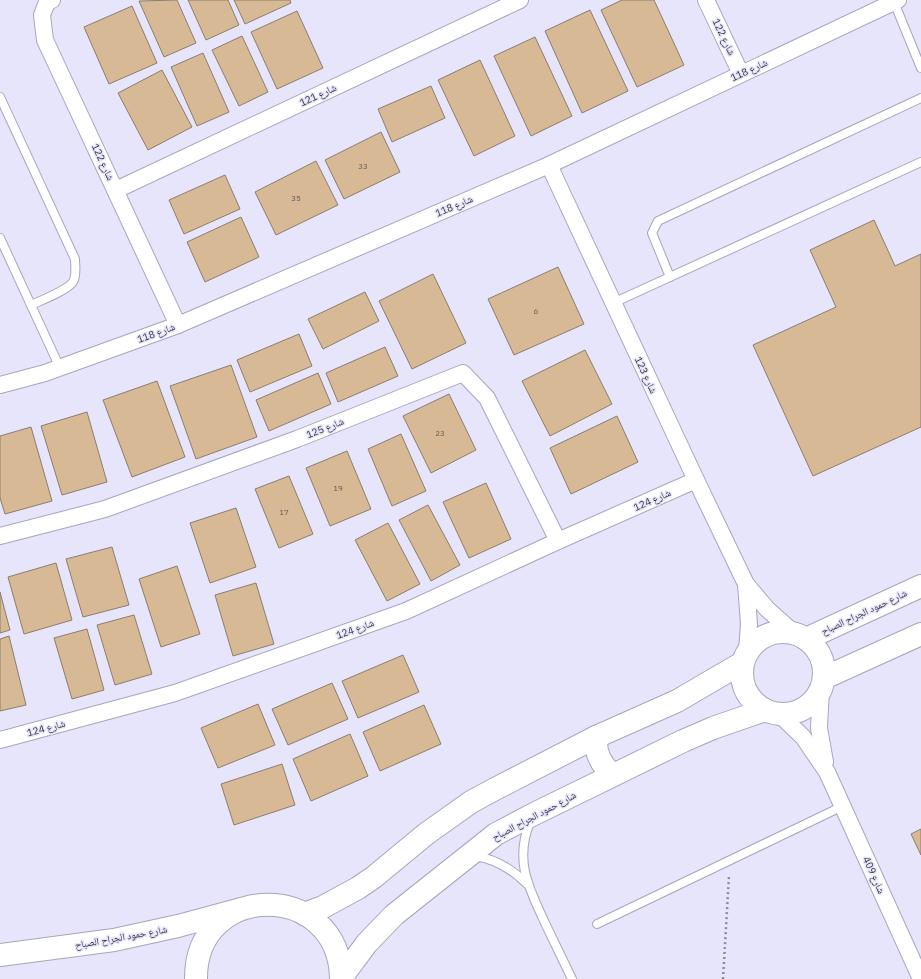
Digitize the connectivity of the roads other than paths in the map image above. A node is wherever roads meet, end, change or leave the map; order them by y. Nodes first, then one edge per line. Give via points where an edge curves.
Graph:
1 (52, 0) edge
2 (520, 0) edge
3 (706, 0) edge
4 (896, 1) edge
5 (921, 68) edge
6 (741, 74) junction
7 (0, 97) edge
8 (921, 98) edge
9 (921, 162) edge
10 (549, 164) junction
11 (116, 190) junction
12 (0, 238) edge
13 (670, 277) junction
14 (613, 304) junction
15 (31, 305) junction
16 (178, 325) junction
17 (60, 368) junction
18 (0, 385) edge
19 (696, 480) junction
20 (0, 536) edge
21 (558, 541) junction
22 (746, 584) junction
23 (921, 586) edge
24 (921, 634) edge
25 (800, 636) junction
26 (745, 657) junction
27 (822, 683) junction
28 (772, 712) junction
29 (596, 737) junction
30 (0, 740) edge
31 (827, 772) junction
32 (613, 776) junction
33 (843, 806) junction
34 (534, 814) junction
35 (469, 854) junction
36 (527, 885) junction
37 (240, 909) junction
38 (304, 914) junction
39 (597, 924) dead end
40 (0, 955) edge
41 (341, 978) edge
42 (196, 979) edge
43 (572, 979) edge
44 (921, 979) edge

1 - 11 street, شارع 122 via 47,2 42,15 45,40
2 - 11 street, شارع 121
3 - 6 street, شارع 122
4 - 5 lane
4 - 6 street, شارع 118
6 - 10 street, شارع 118
7 - 15 lane via 75,260 76,271 73,281 66,288
8 - 13 lane via 658,221 652,233
9 - 13 lane
10 - 14 street, شارع 123
10 - 16 street, شارع 118
11 - 16 street, شارع 122
12 - 15 lane
13 - 14 lane
14 - 19 street, شارع 123
15 - 17 lane
16 - 17 street, شارع 118
17 - 18 street, شارع 118
19 - 21 street, شارع 124
19 - 22 street, شارع 123
20 - 21 street, شارع 125 via 105,509 297,439 463,373 487,398
21 - 30 street, شارع 124 via 406,611 175,693
22 - 25 street, شارع 123 via 767,609
22 - 26 street, شارع 123 via 749,624
23 - 25 street, شارع حمود الجراح الصباح
24 - 27 street
25 - 26 street via 781,631 768,634 756,641
25 - 27 street via 820,656
26 - 28 street via 742,682 750,699
26 - 29 street via 683,698
27 - 28 street via 807,706 789,714
27 - 31 street, شارع 409 via 819,728
28 - 31 street, شارع 409 via 803,737
28 - 32 street, شارع حمود الجراح الصباح via 713,728
29 - 32 street via 595,746 601,763
29 - 38 street via 471,802 358,888
31 - 33 street, شارع 409
32 - 34 street, شارع حمود الجراح الصباح
33 - 39 lane
33 - 44 street, شارع 409
34 - 35 street, شارع حمود الجراح الصباح via 496,834
34 - 36 lane via 523,849
35 - 36 lane via 507,867
35 - 41 street, شارع حمود الجراح الصباح via 394,915 367,943
36 - 43 lane
37 - 38 street, شارع حمود الجراح الصباح via 262,904 284,906
37 - 40 street, شارع حمود الجراح الصباح via 114,940
37 - 42 street via 219,922 204,942 196,966
38 - 41 street, شارع حمود الجراح الصباح via 320,925 331,941 338,959

